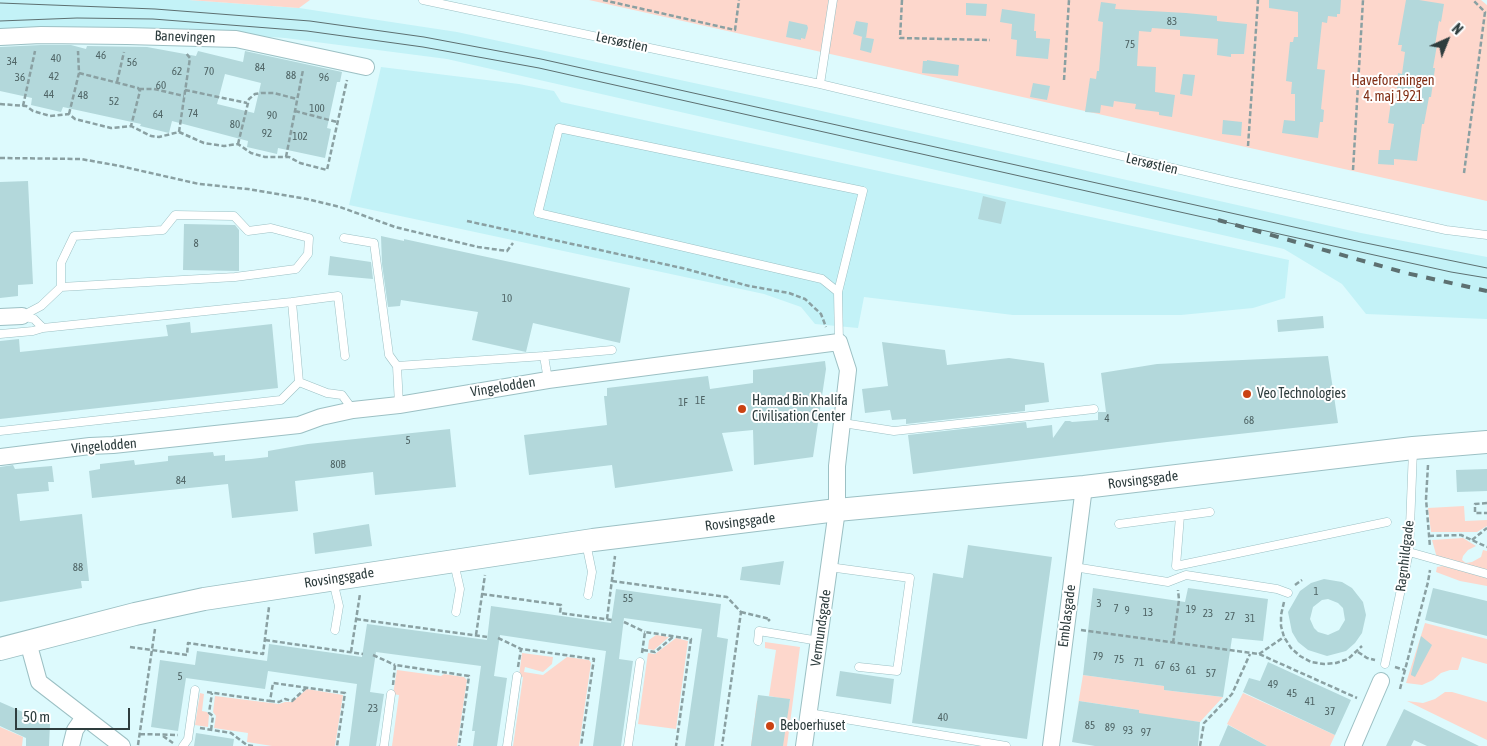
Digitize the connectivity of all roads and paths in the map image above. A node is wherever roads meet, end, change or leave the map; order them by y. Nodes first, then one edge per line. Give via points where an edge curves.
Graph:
1 (424, 0) edge
2 (603, 0) edge
3 (739, 0) edge
4 (833, 0) edge
5 (902, 0) edge
6 (1069, 0) edge
7 (1258, 0) edge
8 (1363, 0) edge
9 (1473, 0) edge
10 (1486, 13) edge
11 (36, 35) junction
12 (81, 35) junction
13 (127, 36) junction
14 (0, 37) edge
15 (175, 37) junction
16 (990, 40) dead end
17 (306, 54) junction
18 (363, 66) joint
19 (79, 73) junction
20 (1064, 80) dead end
21 (117, 82) junction
22 (820, 84) junction
23 (139, 90) junction
24 (185, 90) junction
25 (184, 96) junction
26 (297, 99) junction
27 (248, 103) junction
28 (0, 104) edge
29 (23, 106) junction
30 (295, 111) junction
31 (69, 114) junction
32 (337, 123) junction
33 (131, 126) junction
34 (179, 132) junction
35 (238, 144) junction
36 (1248, 146) dead end
37 (286, 157) junction
38 (0, 158) edge
39 (1353, 170) dead end
40 (1464, 173) dead end
41 (467, 221) dead end
42 (1487, 235) edge
43 (344, 238) dead end
44 (513, 243) dead end
45 (61, 287) junction
46 (838, 292) junction
47 (292, 302) junction
48 (22, 316) junction
49 (0, 317) edge
50 (44, 328) junction
51 (0, 334) edge
52 (834, 342) junction
53 (612, 350) dead end
54 (345, 356) dead end
55 (544, 356) junction
56 (397, 366) junction
57 (548, 380) junction
58 (299, 382) junction
59 (399, 404) junction
60 (1094, 409) dead end
61 (353, 410) junction
62 (843, 423) junction
63 (0, 431) edge
64 (1487, 442) edge
65 (1413, 448) junction
66 (0, 458) edge
67 (1084, 487) junction
68 (1487, 503) edge
69 (838, 510) junction
70 (1210, 512) dead end
71 (1487, 513) edge
72 (1180, 516) junction
73 (1387, 522) dead end
74 (1119, 524) dead end
75 (1487, 528) edge
76 (618, 536) junction
77 (1428, 536) dead end
78 (1472, 540) junction
79 (586, 541) junction
80 (1487, 547) edge
81 (1409, 552) junction
82 (487, 556) junction
83 (454, 561) junction
84 (1176, 566) junction
85 (829, 567) junction
86 (1074, 567) junction
87 (362, 574) junction
88 (1487, 574) edge
89 (333, 579) junction
90 (1176, 579) junction
91 (1302, 580) dead end
92 (612, 581) junction
93 (272, 588) junction
94 (1288, 593) junction
95 (482, 594) junction
96 (588, 596) dead end
97 (158, 609) junction
98 (456, 612) dead end
99 (356, 618) junction
100 (606, 619) junction
101 (612, 620) dead end
102 (624, 622) dead end
103 (1066, 627) junction
104 (335, 630) dead end
105 (645, 632) junction
106 (476, 636) junction
107 (674, 636) junction
108 (487, 637) dead end
109 (1284, 637) junction
110 (498, 638) dead end
111 (265, 640) junction
112 (819, 640) junction
113 (758, 641) dead end
114 (28, 642) junction
115 (1173, 643) junction
116 (1362, 646) dead end
117 (130, 647) dead end
118 (0, 649) edge
119 (520, 649) junction
120 (152, 650) junction
121 (642, 650) junction
122 (352, 652) junction
123 (363, 654) dead end
124 (1250, 654) junction
125 (1259, 654) junction
126 (373, 655) dead end
127 (640, 662) joint
128 (1386, 664) dead end
129 (395, 665) junction
130 (860, 667) dead end
131 (517, 676) joint
132 (1381, 682) dead end
133 (306, 688) junction
134 (195, 690) joint
135 (212, 693) junction
136 (391, 694) joint
137 (270, 701) junction
138 (1372, 705) junction
139 (809, 713) junction
140 (84, 717) junction
141 (211, 730) junction
142 (190, 731) junction
143 (140, 734) junction
144 (162, 735) junction
145 (71, 746) edge
146 (122, 746) edge
147 (138, 746) edge
148 (177, 746) edge
149 (183, 746) edge
150 (254, 746) edge
151 (338, 746) edge
152 (384, 746) edge
153 (459, 746) edge
154 (507, 746) edge
155 (582, 746) edge
156 (628, 746) edge
157 (676, 746) edge
158 (722, 746) edge
159 (804, 746) edge
160 (1006, 746) edge
161 (1051, 746) edge
162 (1200, 746) edge
163 (1353, 746) edge

1 - 22 lane, Lersøstien
2 - 3 path via 735,30
4 - 22 lane
5 - 16 path via 900,38
6 - 20 path
7 - 36 path
8 - 39 path
9 - 10 path
10 - 40 path
11 - 12 street, Banevingen
11 - 14 street, Banevingen
11 - 29 path via 36,49
12 - 13 street, Banevingen
12 - 19 path
13 - 15 street, Banevingen
13 - 21 path
15 - 17 street, Banevingen via 236,39
15 - 24 path via 176,46 190,58
17 - 18 street, Banevingen
17 - 26 path
18 - 32 path via 346,80
19 - 21 path
19 - 31 path
21 - 23 path
22 - 42 lane, Lersøstien via 1227,182 1446,230
23 - 25 path via 154,89
23 - 33 path
24 - 25 path
24 - 27 path
25 - 34 path
26 - 27 path via 261,93 255,94
26 - 30 path
27 - 35 path
28 - 29 path
29 - 31 path via 50,116
30 - 32 path
30 - 37 path
31 - 33 path via 75,119 111,128
32 - 37 path via 327,170
33 - 34 path via 159,137
34 - 35 path via 204,143
35 - 37 path via 265,157
38 - 44 path via 81,159 199,184 307,199 395,227 478,247 507,251
41 - 52 path via 789,293 805,299 821,314
43 - 56 lane via 374,243 389,355
45 - 45 lane via 61,262 74,236 163,230 175,215 234,216 248,231 271,228 309,238 308,254 296,268 235,277
45 - 48 lane via 41,306
46 - 46 lane via 863,192 559,128 538,214 822,279
46 - 52 lane
47 - 50 lane
47 - 54 lane via 338,296
47 - 58 lane
48 - 49 street
48 - 50 lane via 34,319
50 - 51 lane
52 - 57 street, Vingelodden
52 - 62 street via 848,370
53 - 55 lane
55 - 56 lane
55 - 57 lane
56 - 59 lane
57 - 59 street, Vingelodden
58 - 61 lane via 342,395
58 - 63 lane via 281,400
59 - 61 street, Vingelodden
60 - 62 lane via 894,431
61 - 66 street, Vingelodden via 300,425
62 - 69 street via 837,466
64 - 65 street, Rovsingsgade
65 - 67 street, Rovsingsgade
65 - 81 lane, Ragnhildgade
67 - 69 street, Rovsingsgade
67 - 86 street, Emblasgade
68 - 71 path via 1475,504 1475,513
69 - 76 street, Rovsingsgade
69 - 85 street, Vermundsgade
70 - 72 lane
72 - 74 lane
72 - 84 lane
73 - 84 lane
75 - 78 path
76 - 79 street, Rovsingsgade
76 - 92 path
77 - 78 path via 1461,535
78 - 80 path
79 - 82 street, Rovsingsgade
79 - 96 lane via 592,572
81 - 88 lane
81 - 128 lane, Ragnhildgade
82 - 83 street, Rovsingsgade
82 - 95 path
83 - 87 street, Rovsingsgade
83 - 98 lane via 460,589
84 - 90 lane
85 - 112 street, Vermundsgade
85 - 130 lane via 910,578 898,671
86 - 90 lane via 1168,582
86 - 103 street, Emblasgade
87 - 89 street, Rovsingsgade
87 - 99 path
89 - 93 street, Rovsingsgade
89 - 104 lane via 339,606
90 - 94 lane via 1186,575
90 - 115 path via 1179,600
91 - 94 path
92 - 100 path
92 - 158 path via 727,597 741,612
93 - 97 street, Rovsingsgade
93 - 111 path
94 - 109 path via 1281,615
95 - 100 path via 561,605 560,613
95 - 106 path
97 - 114 street, Rovsingsgade
97 - 120 path
99 - 106 path
99 - 122 path
100 - 101 path
102 - 105 path
103 - 115 path
103 - 161 street, Emblasgade
105 - 107 path
105 - 121 path
106 - 108 path
107 - 121 path via 654,652
107 - 157 path via 691,638
109 - 116 path via 1300,656 1324,664 1348,659
109 - 125 path
110 - 119 path
111 - 120 path via 263,654 188,643 187,655
111 - 122 path
112 - 113 lane via 759,631
112 - 139 street, Vermundsgade
114 - 118 street, Rovsingsgade
114 - 140 street via 38,682
115 - 124 path
117 - 120 path
119 - 131 path
119 - 155 path via 594,659
120 - 143 path
121 - 127 path
122 - 123 path
124 - 125 path
124 - 162 path via 1232,694 1204,723
125 - 138 path
126 - 129 path
127 - 156 lane
129 - 136 path
129 - 153 path via 469,676
131 - 154 lane
132 - 138 street
133 - 137 path via 292,700
133 - 137 path via 273,683
133 - 151 path via 345,693
134 - 135 path
134 - 142 lane
135 - 137 path
135 - 141 path
136 - 152 lane
138 - 163 street
139 - 159 street, Vermundsgade
139 - 160 lane
140 - 145 street via 75,730
140 - 146 street
141 - 142 path
141 - 150 path via 231,733 247,745
142 - 144 path
142 - 149 lane
143 - 144 path
143 - 147 path
144 - 148 path

